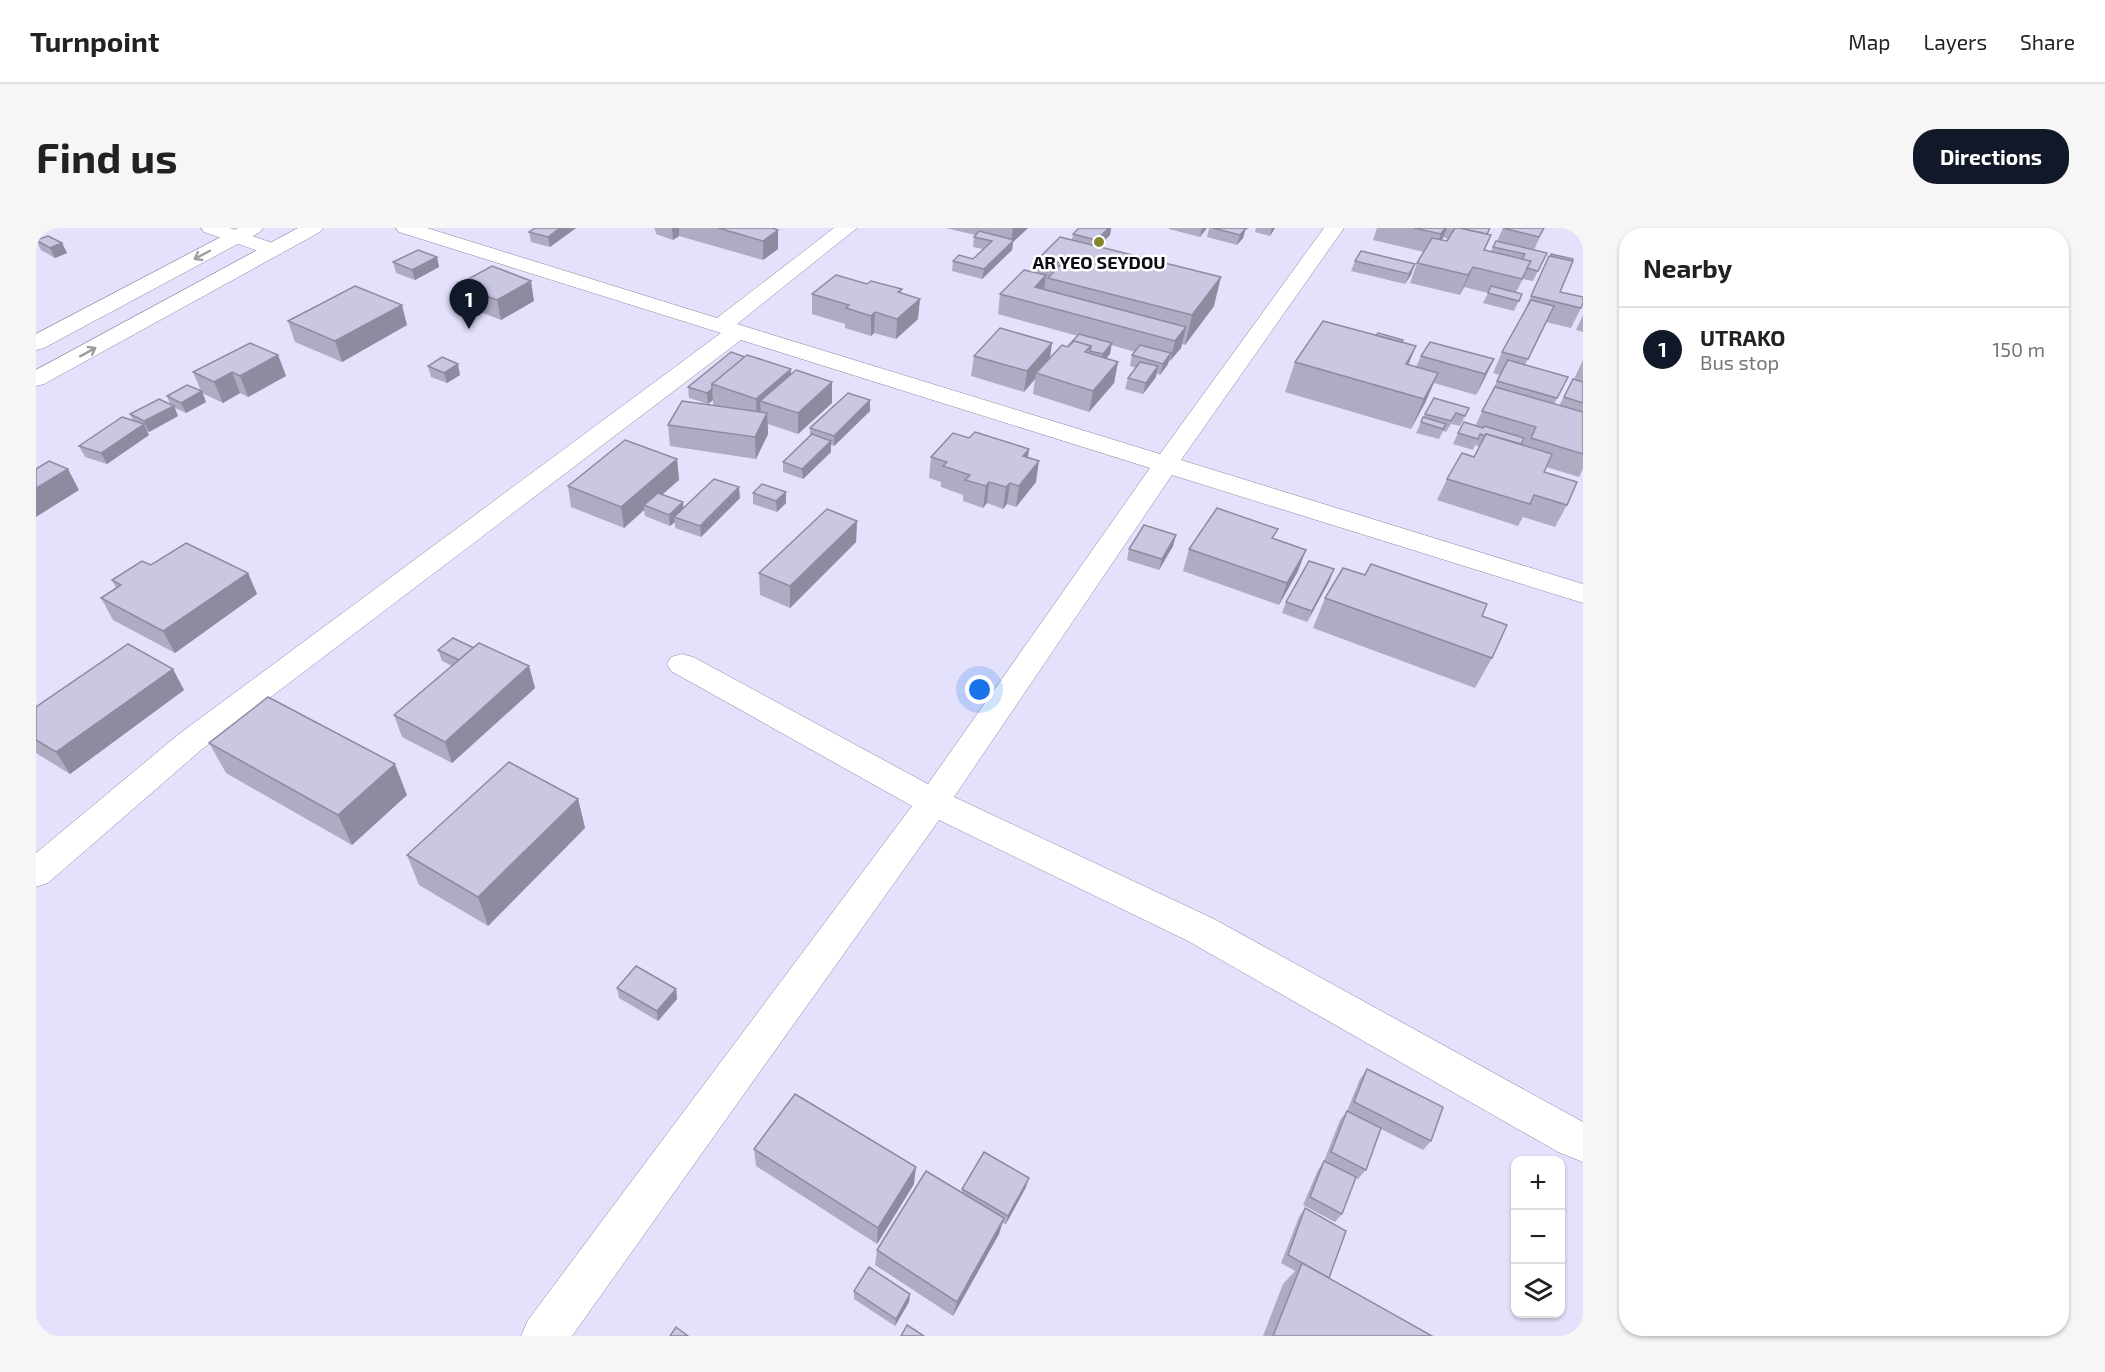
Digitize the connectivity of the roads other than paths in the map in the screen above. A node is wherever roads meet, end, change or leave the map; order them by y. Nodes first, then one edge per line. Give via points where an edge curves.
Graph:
1 (211, 228) edge
2 (314, 228) edge
3 (406, 228) edge
4 (847, 228) edge
5 (1334, 228) edge
6 (244, 233) edge
7 (274, 250) junction
8 (728, 330) junction
9 (36, 343) edge
10 (36, 379) edge
11 (1166, 464) junction
12 (1583, 594) edge
13 (682, 664) dead end
14 (933, 802) junction
15 (36, 873) edge
16 (1583, 1142) edge
17 (544, 1336) edge

1 - 6 main road
2 - 7 main road
3 - 8 main road
4 - 8 main road
5 - 11 main road
6 - 7 main road
6 -> 9 main road
10 -> 7 main road
8 - 11 main road
8 - 15 main road via 190,742
11 - 12 main road
11 - 14 main road
13 - 14 main road
14 - 16 main road via 1201,930
14 - 17 main road

